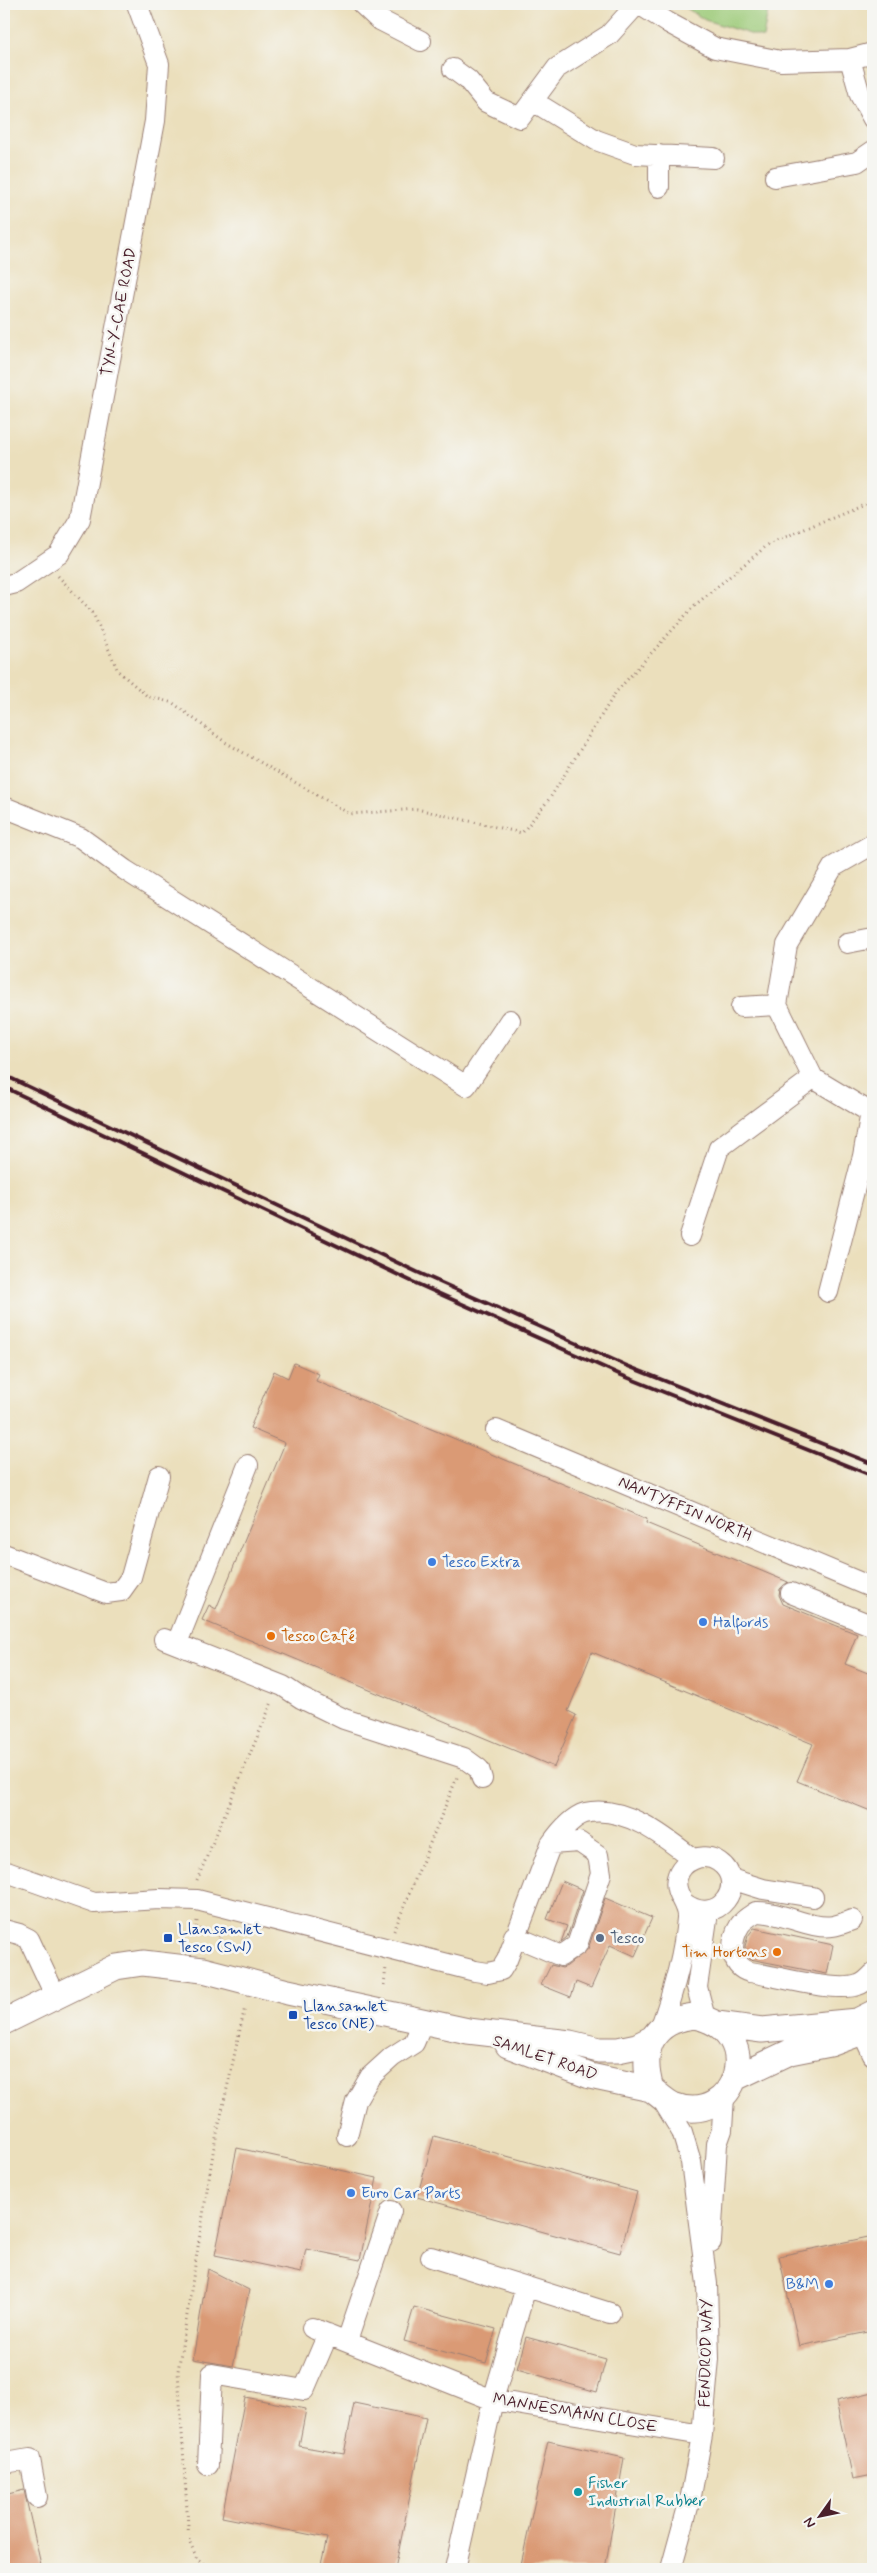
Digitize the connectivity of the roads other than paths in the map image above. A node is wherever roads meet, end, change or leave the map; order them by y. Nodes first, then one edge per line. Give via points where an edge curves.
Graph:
1 (136, 4) edge
2 (362, 4) edge
3 (638, 4) edge
4 (421, 41) dead end
5 (873, 53) edge
6 (850, 59) junction
7 (453, 69) dead end
8 (533, 101) junction
9 (873, 119) edge
10 (873, 151) edge
11 (659, 155) junction
12 (714, 158) dead end
13 (774, 178) dead end
14 (659, 187) dead end
15 (4, 586) edge
16 (4, 807) edge
17 (873, 844) edge
18 (873, 938) edge
19 (847, 943) dead end
20 (777, 1005) junction
21 (741, 1007) dead end
22 (510, 1020) dead end
23 (813, 1078) junction
24 (872, 1113) edge
25 (690, 1236) dead end
26 (828, 1292) dead end
27 (496, 1430) dead end
28 (248, 1466) dead end
29 (159, 1476) dead end
30 (4, 1554) edge
31 (873, 1588) edge
32 (791, 1593) dead end
33 (873, 1626) edge
34 (482, 1779) dead end
35 (550, 1844) junction
36 (693, 1859) junction
37 (4, 1871) edge
38 (731, 1879) junction
39 (813, 1897) dead end
40 (684, 1903) junction
41 (708, 1912) junction
42 (852, 1920) dead end
43 (4, 1930) edge
44 (514, 1936) junction
45 (873, 1974) edge
46 (56, 1997) junction
47 (424, 2020) junction
48 (711, 2021) junction
49 (4, 2022) edge
50 (866, 2024) edge
51 (468, 2031) junction
52 (656, 2033) junction
53 (873, 2055) edge
54 (729, 2087) junction
55 (656, 2093) junction
56 (347, 2136) dead end
57 (391, 2211) dead end
58 (431, 2257) dead end
59 (706, 2284) junction
60 (526, 2287) junction
61 (610, 2313) dead end
62 (347, 2341) junction
63 (493, 2400) junction
64 (702, 2435) junction
65 (4, 2463) edge
66 (208, 2465) dead end
67 (37, 2497) dead end
68 (455, 2569) edge
69 (671, 2569) edge

1 - 15 street, TYN-Y-CAE ROAD via 159,64 154,121 80,519 59,554 16,583
2 - 4 street via 378,19
3 - 6 street via 715,48 781,61
3 - 8 street via 609,35 557,68
5 - 6 street
6 - 9 street via 860,95
7 - 8 street via 468,80 486,102 520,118
8 - 11 street via 596,140 635,154
10 - 13 street via 857,162
11 - 12 street
11 - 14 street
16 - 22 street via 81,838 125,870 466,1086
17 - 20 street via 833,867 787,945
18 - 19 street
20 - 21 street
20 - 23 street
23 - 24 street
23 - 25 street via 719,1148
24 - 26 street
27 - 31 street, NANTYFFIN NORTH
28 - 34 street via 171,1641 283,1686 344,1719 464,1758 479,1769
29 - 30 street via 130,1577 121,1591 106,1593
32 - 33 street
35 - 36 street via 584,1813 608,1812 626,1817 663,1836
35 - 44 street
35 - 44 street via 579,1842 598,1855 601,1874 577,1945 561,1956
36 - 38 street via 717,1860
36 - 40 street via 680,1870 677,1879 679,1896
37 - 44 street via 94,1903 197,1900 388,1951 488,1973 501,1970
38 - 39 street via 763,1889
38 - 41 street via 723,1904
40 - 41 street via 699,1912
40 - 52 street via 687,1916 676,1987
41 - 48 street via 697,1987
42 - 45 street via 831,1926 772,1912 756,1912 739,1927 734,1958 744,1970 838,1988 857,1986
43 - 46 street via 29,1940
46 - 47 main road, SAMLET ROAD via 116,1966 143,1963 203,1970 288,1992
46 - 49 main road, SAMLET ROAD
47 - 51 main road, SAMLET ROAD
47 - 56 street via 414,2043 370,2077 356,2101
48 - 50 main road via 762,2030
48 - 52 main road via 681,2017
48 - 54 main road via 726,2032 737,2054
50 - 53 street
50 - 54 main road via 830,2044 790,2052
51 - 52 main road, SAMLET ROAD via 570,2043 599,2050 637,2046
51 - 55 main road, SAMLET ROAD via 590,2076
52 - 55 main road via 646,2062
54 - 55 main road via 712,2104 699,2108 672,2104
54 - 59 street, FENDROD WAY via 717,2144
55 - 59 street, FENDROD WAY via 682,2132 691,2162
57 - 62 street
58 - 60 street
59 - 64 street, FENDROD WAY via 709,2359
60 - 61 street
60 - 63 street
62 - 63 street, MANNESMANN CLOSE
62 - 66 street, MANNESMANN CLOSE via 320,2331 304,2390 212,2374
63 - 64 street, MANNESMANN CLOSE
63 - 68 street
64 - 69 street, FENDROD WAY via 691,2496
65 - 67 street via 30,2458

